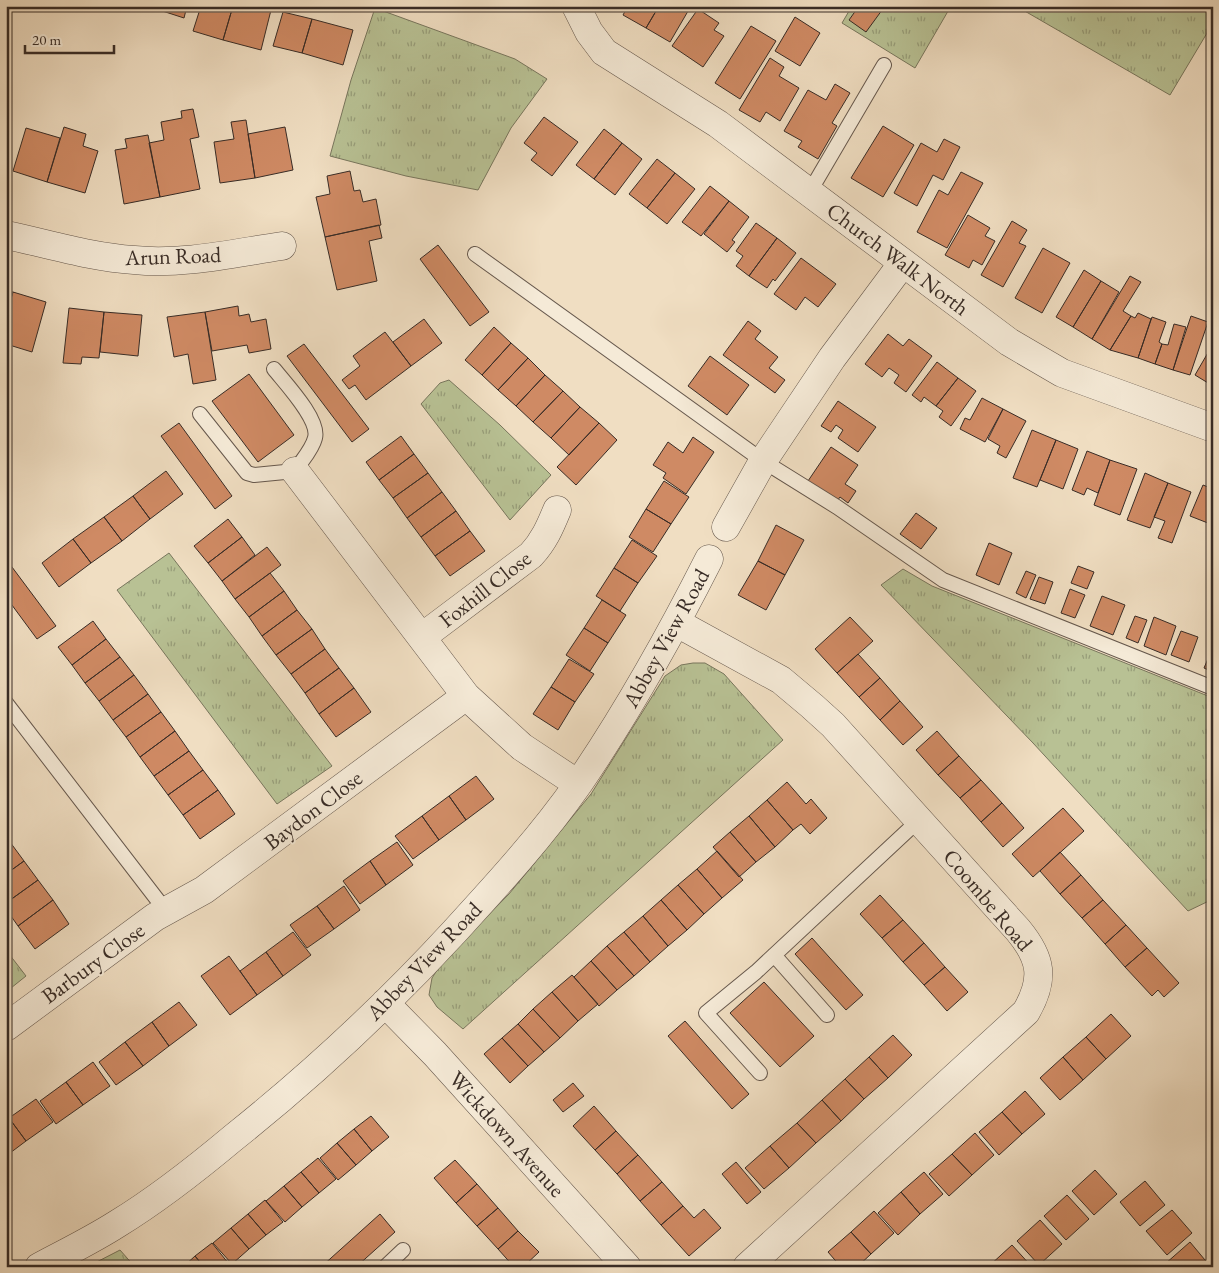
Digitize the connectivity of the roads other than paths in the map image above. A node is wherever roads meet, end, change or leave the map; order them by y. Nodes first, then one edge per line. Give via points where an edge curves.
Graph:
1 (576, 6) edge
2 (884, 65) dead end
3 (809, 192) junction
4 (6, 235) edge
5 (282, 246) dead end
6 (475, 254) dead end
7 (902, 264) junction
8 (274, 369) dead end
9 (200, 414) dead end
10 (1213, 428) edge
11 (762, 461) junction
12 (295, 470) junction
13 (557, 510) dead end
14 (726, 527) dead end
15 (709, 559) dead end
16 (677, 623) junction
17 (422, 637) junction
18 (1213, 688) edge
19 (466, 696) junction
20 (6, 703) edge
21 (578, 784) junction
22 (919, 820) junction
23 (160, 914) junction
24 (774, 955) junction
25 (385, 1003) junction
26 (827, 1014) dead end
27 (6, 1027) edge
28 (760, 1073) dead end
29 (403, 1250) dead end
30 (38, 1267) edge
31 (385, 1267) edge
32 (627, 1267) edge
33 (747, 1267) edge

1 - 3 street, Church Walk North via 604,52 718,124
2 - 3 lane
3 - 7 street, Church Walk North
4 - 5 street, Arun Road via 70,250 135,260 214,256
6 - 11 lane
7 - 10 street, Church Walk North via 1009,342 1062,373
7 - 11 street via 832,358
8 - 12 lane via 312,418 316,430 310,449
9 - 12 lane via 247,473
11 - 14 street
11 - 18 lane via 943,580
12 - 17 street
13 - 17 street, Foxhill Close via 550,529 531,555
15 - 16 street, Abbey View Road
16 - 21 street, Abbey View Road via 626,713
16 - 22 street, Coombe Road via 769,672 792,688 833,725
17 - 19 street
19 - 21 street via 522,747
19 - 23 street, Baydon Close via 204,890
20 - 23 lane
21 - 25 street, Abbey View Road via 508,873 417,973
22 - 24 lane
22 - 33 street, Coombe Road via 1027,940 1037,959 1038,987 1026,1012 1010,1028
23 - 27 street, Barbury Close
24 - 26 lane
24 - 28 lane via 706,1013
25 - 30 street, Abbey View Road via 286,1096 164,1192 117,1224
25 - 32 street, Wickdown Avenue
29 - 31 lane

